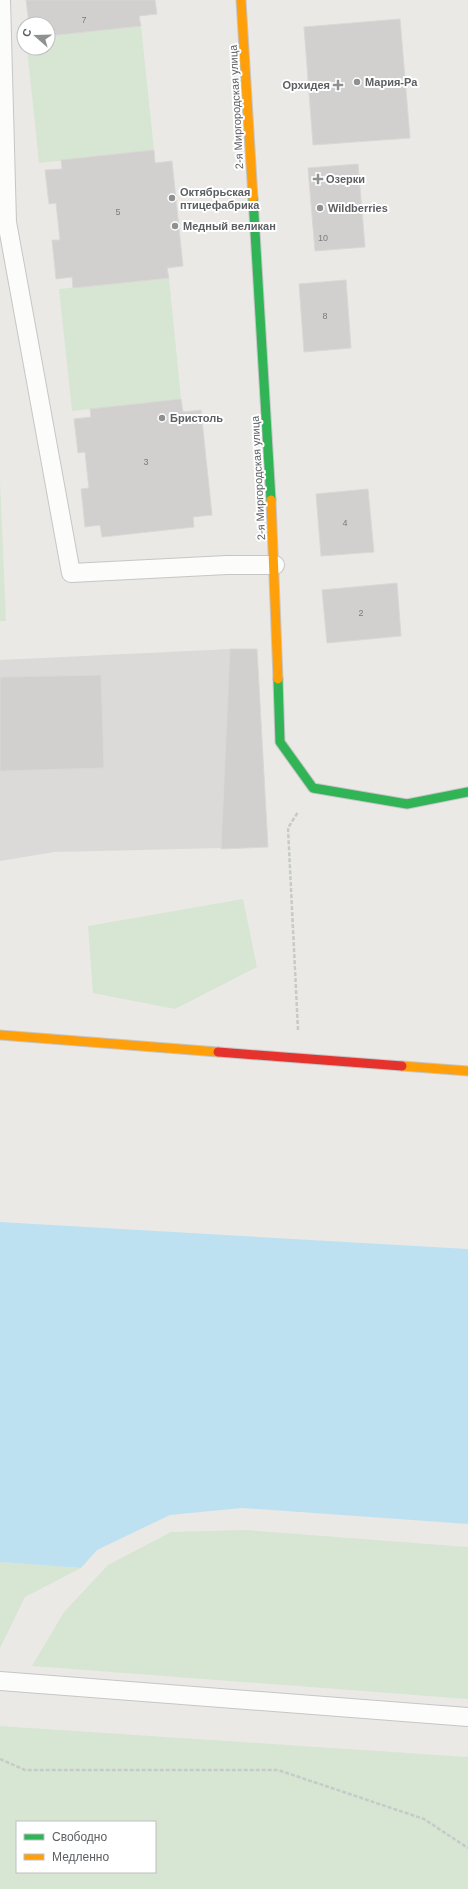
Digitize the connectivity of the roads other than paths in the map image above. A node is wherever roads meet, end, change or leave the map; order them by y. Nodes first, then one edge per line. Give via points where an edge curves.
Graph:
1 (1, 0) edge
2 (241, 0) edge
3 (1, 24) edge
4 (3, 222) edge
5 (275, 565) junction
6 (468, 792) edge
7 (0, 1035) edge
8 (468, 1071) edge
9 (0, 1681) edge
10 (468, 1717) edge

1 - 3 lane
2 - 5 street, 2-я Миргородская улица
3 - 4 lane
4 - 5 lane via 71,573
5 - 6 street, 2-я Миргородская улица via 280,742 313,788 407,804
7 - 8 street
9 - 10 lane

